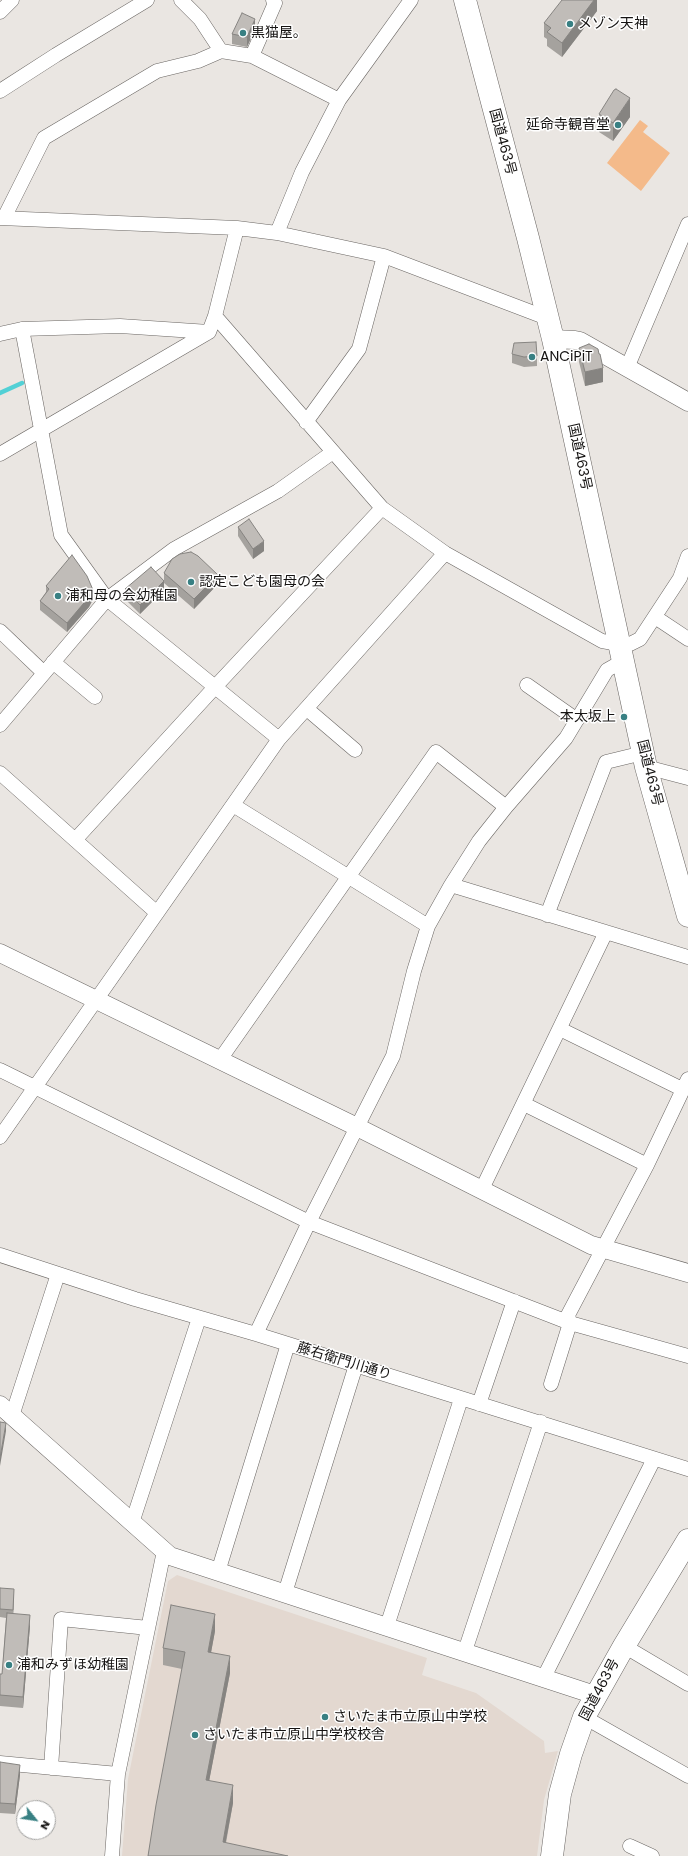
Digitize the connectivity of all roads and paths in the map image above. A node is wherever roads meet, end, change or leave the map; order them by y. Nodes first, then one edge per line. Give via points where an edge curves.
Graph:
1 (12, 0) edge
2 (147, 0) edge
3 (181, 0) edge
4 (273, 0) edge
5 (411, 0) edge
6 (465, 0) edge
7 (0, 12) edge
8 (221, 51) junction
9 (252, 56) junction
10 (0, 91) edge
11 (339, 100) junction
12 (2, 218) edge
13 (688, 224) edge
14 (237, 228) junction
15 (277, 233) junction
16 (384, 256) junction
17 (215, 316) junction
18 (547, 318) junction
19 (22, 329) junction
20 (209, 332) junction
21 (0, 334) edge
22 (553, 339) junction
23 (627, 368) junction
24 (688, 402) edge
25 (306, 422) junction
26 (42, 429) junction
27 (333, 452) junction
28 (0, 454) edge
29 (382, 508) junction
30 (445, 553) junction
31 (688, 556) edge
32 (107, 599) junction
33 (655, 617) junction
34 (0, 631) edge
35 (688, 639) edge
36 (621, 653) junction
37 (53, 662) junction
38 (44, 673) junction
39 (527, 685) dead end
40 (215, 686) junction
41 (95, 697) dead end
42 (307, 708) junction
43 (577, 720) junction
44 (0, 725) edge
45 (279, 739) junction
46 (355, 750) dead end
47 (645, 760) junction
48 (0, 774) edge
49 (688, 778) edge
50 (233, 805) junction
51 (506, 807) junction
52 (75, 840) junction
53 (348, 876) junction
54 (682, 877) edge
55 (452, 884) junction
56 (157, 913) junction
57 (547, 914) junction
58 (688, 916) edge
59 (428, 926) junction
60 (606, 932) junction
61 (0, 953) edge
62 (688, 957) edge
63 (95, 1000) junction
64 (560, 1029) junction
65 (219, 1061) junction
66 (0, 1070) edge
67 (685, 1084) edge
68 (35, 1087) junction
69 (524, 1104) junction
70 (357, 1127) junction
71 (0, 1137) edge
72 (647, 1165) junction
73 (482, 1189) junction
74 (309, 1222) junction
75 (602, 1249) junction
76 (0, 1255) edge
77 (688, 1273) edge
78 (58, 1274) junction
79 (514, 1301) junction
80 (198, 1318) junction
81 (570, 1323) junction
82 (256, 1334) junction
83 (288, 1344) junction
84 (688, 1356) edge
85 (356, 1365) junction
86 (550, 1384) dead end
87 (461, 1399) junction
88 (479, 1404) junction
89 (6, 1410) edge
90 (541, 1422) junction
91 (654, 1459) junction
92 (688, 1469) edge
93 (132, 1523) junction
94 (688, 1540) edge
95 (164, 1551) junction
96 (218, 1572) junction
97 (285, 1593) junction
98 (387, 1626) junction
99 (148, 1628) junction
100 (624, 1646) junction
101 (465, 1651) junction
102 (686, 1678) edge
103 (543, 1679) junction
104 (595, 1695) junction
105 (584, 1717) junction
106 (0, 1763) edge
107 (51, 1768) junction
108 (118, 1774) junction
109 (688, 1776) edge
110 (630, 1846) dead end
111 (112, 1856) edge
112 (552, 1856) edge
113 (652, 1856) edge

1 - 7 street
2 - 10 street
3 - 8 street via 200,19
4 - 9 street via 275,3
5 - 11 street
6 - 18 highway, 国道463号
8 - 9 street
8 - 12 street via 198,61 156,71 44,138
9 - 11 street
11 - 15 street via 302,172
12 - 14 street
13 - 23 street
14 - 15 street
14 - 17 street
15 - 16 street
16 - 18 street
16 - 25 street via 359,349
17 - 20 street
17 - 25 street
18 - 22 highway, 国道463号
19 - 20 street via 120,326
19 - 21 street
19 - 26 street
20 - 26 street
22 - 23 street via 575,340
22 - 36 highway, 国道463号
23 - 24 street
25 - 27 street
26 - 28 street
26 - 32 street via 61,535
27 - 29 street
27 - 32 street via 278,491 174,549
29 - 30 street
29 - 40 street
30 - 36 street
30 - 42 street
31 - 33 street via 680,578
32 - 37 street
32 - 40 street
33 - 35 street
33 - 36 street via 640,639
34 - 38 street
36 - 43 street via 607,670
36 - 47 highway, 国道463号
37 - 38 street
37 - 41 street
38 - 44 street
39 - 43 street
40 - 45 street
40 - 52 street
42 - 45 street
42 - 46 street
43 - 51 street via 566,738
45 - 50 street
47 - 49 street
47 - 54 highway, 国道463号
47 - 57 street via 606,762
48 - 52 street
50 - 53 street
50 - 56 street
51 - 53 street via 436,752
51 - 55 street via 479,842
52 - 56 street
53 - 59 street
53 - 65 street
54 - 58 highway, 国道463号
55 - 57 street
55 - 59 street
56 - 63 street
57 - 60 street
59 - 70 street via 414,970 393,1056
60 - 62 street
60 - 64 street
61 - 63 street
63 - 65 street
63 - 68 street
64 - 67 street
64 - 69 street
65 - 70 street
66 - 68 street
67 - 72 street
68 - 71 street
68 - 74 street
69 - 72 street
69 - 73 street
70 - 73 street
70 - 74 street
72 - 75 street
73 - 75 street
74 - 79 street
74 - 82 street
75 - 77 street
75 - 81 street via 568,1315
76 - 78 street, 藤右衛門川通り
78 - 80 street, 藤右衛門川通り
78 - 89 street
79 - 81 street
79 - 88 street
80 - 82 street, 藤右衛門川通り
80 - 93 street
81 - 84 street
81 - 86 street
82 - 83 street, 藤右衛門川通り
83 - 85 street, 藤右衛門川通り
83 - 96 street
85 - 87 street, 藤右衛門川通り
85 - 97 street
87 - 88 street, 藤右衛門川通り
87 - 98 street
88 - 90 street, 藤右衛門川通り
89 - 93 street
90 - 91 street, 藤右衛門川通り
90 - 101 street
91 - 92 street, 藤右衛門川通り
91 - 103 street
93 - 95 street
94 - 100 highway, 国道463号
95 - 96 street via 170,1556
95 - 99 street
96 - 97 street
97 - 98 street
98 - 101 street
99 - 107 street via 61,1619
99 - 108 street
100 - 102 street
100 - 104 highway, 国道463号
101 - 103 street
103 - 104 street
104 - 105 highway, 国道463号
105 - 109 street
105 - 112 highway, 国道463号 via 560,1794
106 - 107 street
107 - 108 street
108 - 111 street
110 - 113 street

